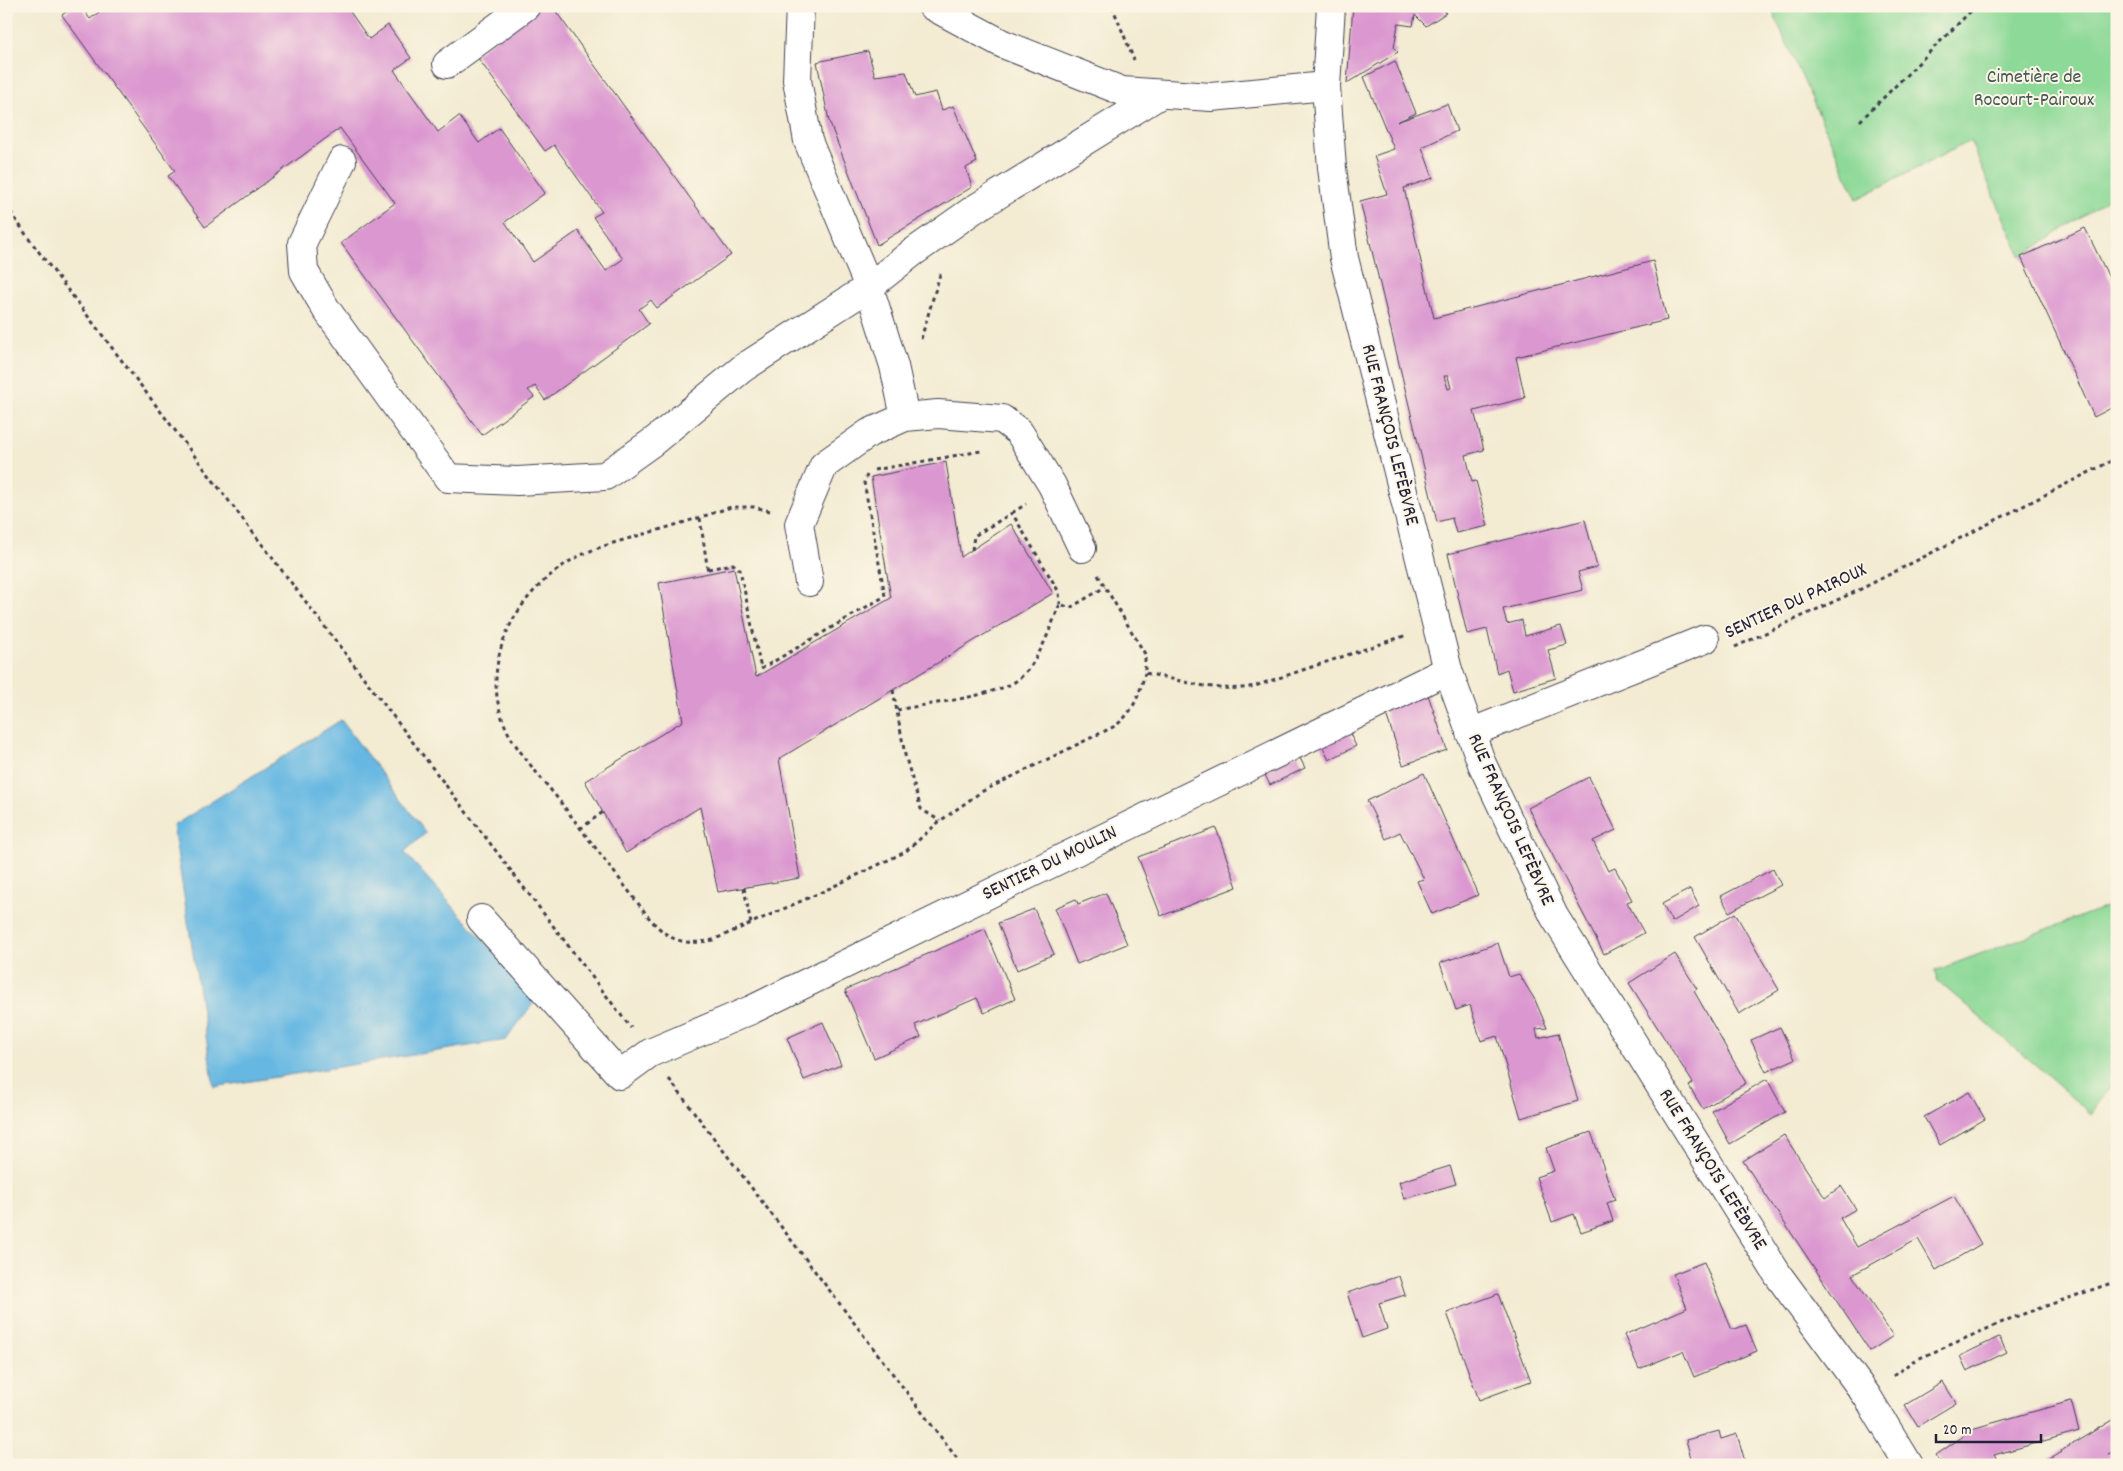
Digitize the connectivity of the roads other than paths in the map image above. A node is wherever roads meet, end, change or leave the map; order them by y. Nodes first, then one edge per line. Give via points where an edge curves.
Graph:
1 (526, 6) edge
2 (800, 6) edge
3 (932, 6) edge
4 (1331, 6) edge
5 (447, 64) dead end
6 (1326, 86) junction
7 (1159, 95) junction
8 (342, 161) dead end
9 (869, 287) junction
10 (905, 417) junction
11 (1082, 548) road end
12 (809, 582) dead end
13 (1716, 645) road end
14 (1448, 670) junction
15 (1470, 733) junction
16 (481, 919) dead end
17 (1909, 1465) edge

1 - 5 main road
2 - 9 main road via 797,80 808,141
3 - 7 main road via 1003,44 1122,91
4 - 6 main road, RUE FRANÇOIS LEFÈBVRE
6 - 7 main road via 1211,97
6 - 14 main road, RUE FRANÇOIS LEFÈBVRE via 1332,168 1344,258
7 - 9 main road via 973,210
8 - 9 main road via 302,244 304,271 326,309 448,478 517,481 605,476 654,441 743,368
9 - 10 main road via 894,366
10 - 11 main road via 938,414 1002,419 1019,432 1052,485
10 - 12 main road via 869,432 824,465 799,524
13 - 15 main road
14 - 15 main road, RUE FRANÇOIS LEFÈBVRE
14 - 16 main road, SENTIER DU MOULIN via 751,1010 650,1053 620,1074
15 - 17 main road, RUE FRANÇOIS LEFÈBVRE via 1554,916 1778,1275 1867,1396

